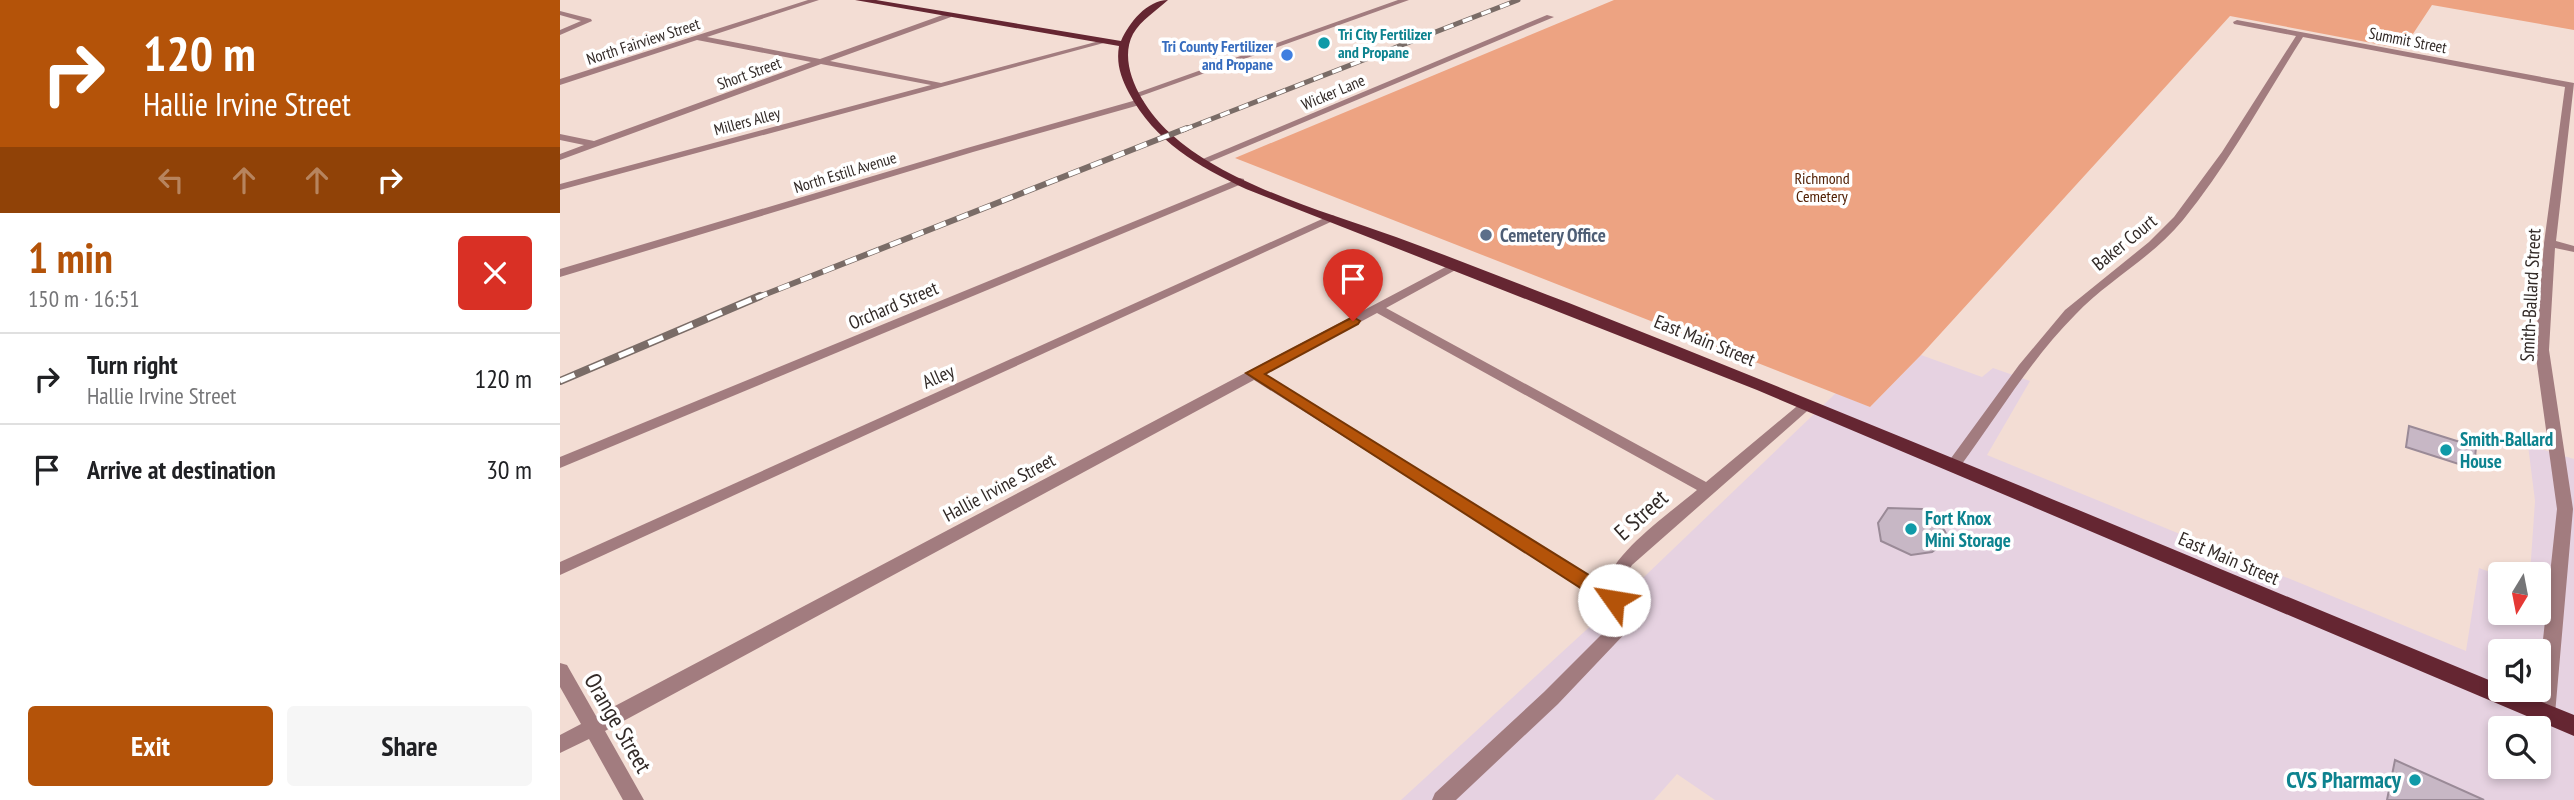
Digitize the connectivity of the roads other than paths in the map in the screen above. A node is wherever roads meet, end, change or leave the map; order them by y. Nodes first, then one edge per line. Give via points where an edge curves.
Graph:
1 (815, 0) edge
2 (860, 0) edge
3 (1163, 0) edge
4 (1405, 0) edge
5 (560, 13) edge
6 (948, 15) junction
7 (1550, 17) dead end
8 (2237, 22) dead end
9 (560, 33) edge
10 (2301, 34) junction
11 (696, 38) junction
12 (1115, 42) junction
13 (820, 62) junction
14 (560, 82) edge
15 (943, 85) junction
16 (2572, 86) edge
17 (1138, 98) junction
18 (560, 136) edge
19 (596, 144) junction
20 (560, 156) edge
21 (1203, 161) junction
22 (1240, 181) junction
23 (560, 187) edge
24 (1331, 218) junction
25 (2550, 243) junction
26 (2574, 249) edge
27 (1457, 265) junction
28 (560, 273) edge
29 (1377, 308) junction
30 (1254, 373) junction
31 (1807, 405) junction
32 (560, 463) edge
33 (1954, 466) junction
34 (1707, 489) junction
35 (560, 569) edge
36 (1614, 600) junction
37 (560, 670) edge
38 (2545, 714) junction
39 (2574, 726) edge
40 (593, 727) junction
41 (560, 745) edge
42 (634, 800) edge
43 (1442, 800) edge

1 - 11 street, North Fairview Street
2 - 6 main road
3 - 12 main road
4 - 17 street, North Estill Avenue
5 - 9 street via 587,21
6 - 12 main road
6 - 13 street, Short Street
7 - 21 street, Wicker Lane
8 - 10 street, Summit Street
10 - 16 street, Summit Street
10 - 33 street, Baker Court via 2177,220 2068,315
11 - 13 street, Millers Alley
11 - 14 street, North Fairview Street
12 - 15 street, Millers Alley
12 - 17 main road, East Main Street
13 - 15 street, Millers Alley
13 - 19 street, Short Street
15 - 23 street, Millers Alley
16 - 25 street, Smith-Ballard Street
17 - 21 main road, East Main Street via 1166,136
17 - 28 street, North Estill Avenue
18 - 19 street
19 - 20 street, Short Street
21 - 22 main road, East Main Street
22 - 24 main road, East Main Street
22 - 32 street, Orchard Street
24 - 27 main road, East Main Street
24 - 35 street, Alley
25 - 26 street
25 - 38 street, Smith-Ballard Street via 2542,350 2565,509
27 - 29 street, Hallie Irvine Street
27 - 31 main road, East Main Street
29 - 30 street, Hallie Irvine Street
29 - 34 street
30 - 36 street
30 - 40 street, Hallie Irvine Street
31 - 33 main road, East Main Street
31 - 34 street, E Street
33 - 38 main road, East Main Street
34 - 36 street, E Street via 1626,561 1616,575
36 - 43 street, E Street via 1627,620 1618,631
37 - 40 street, Orange Street
38 - 39 main road, East Main Street
40 - 41 street, Hallie Irvine Street
40 - 42 street, Orange Street

